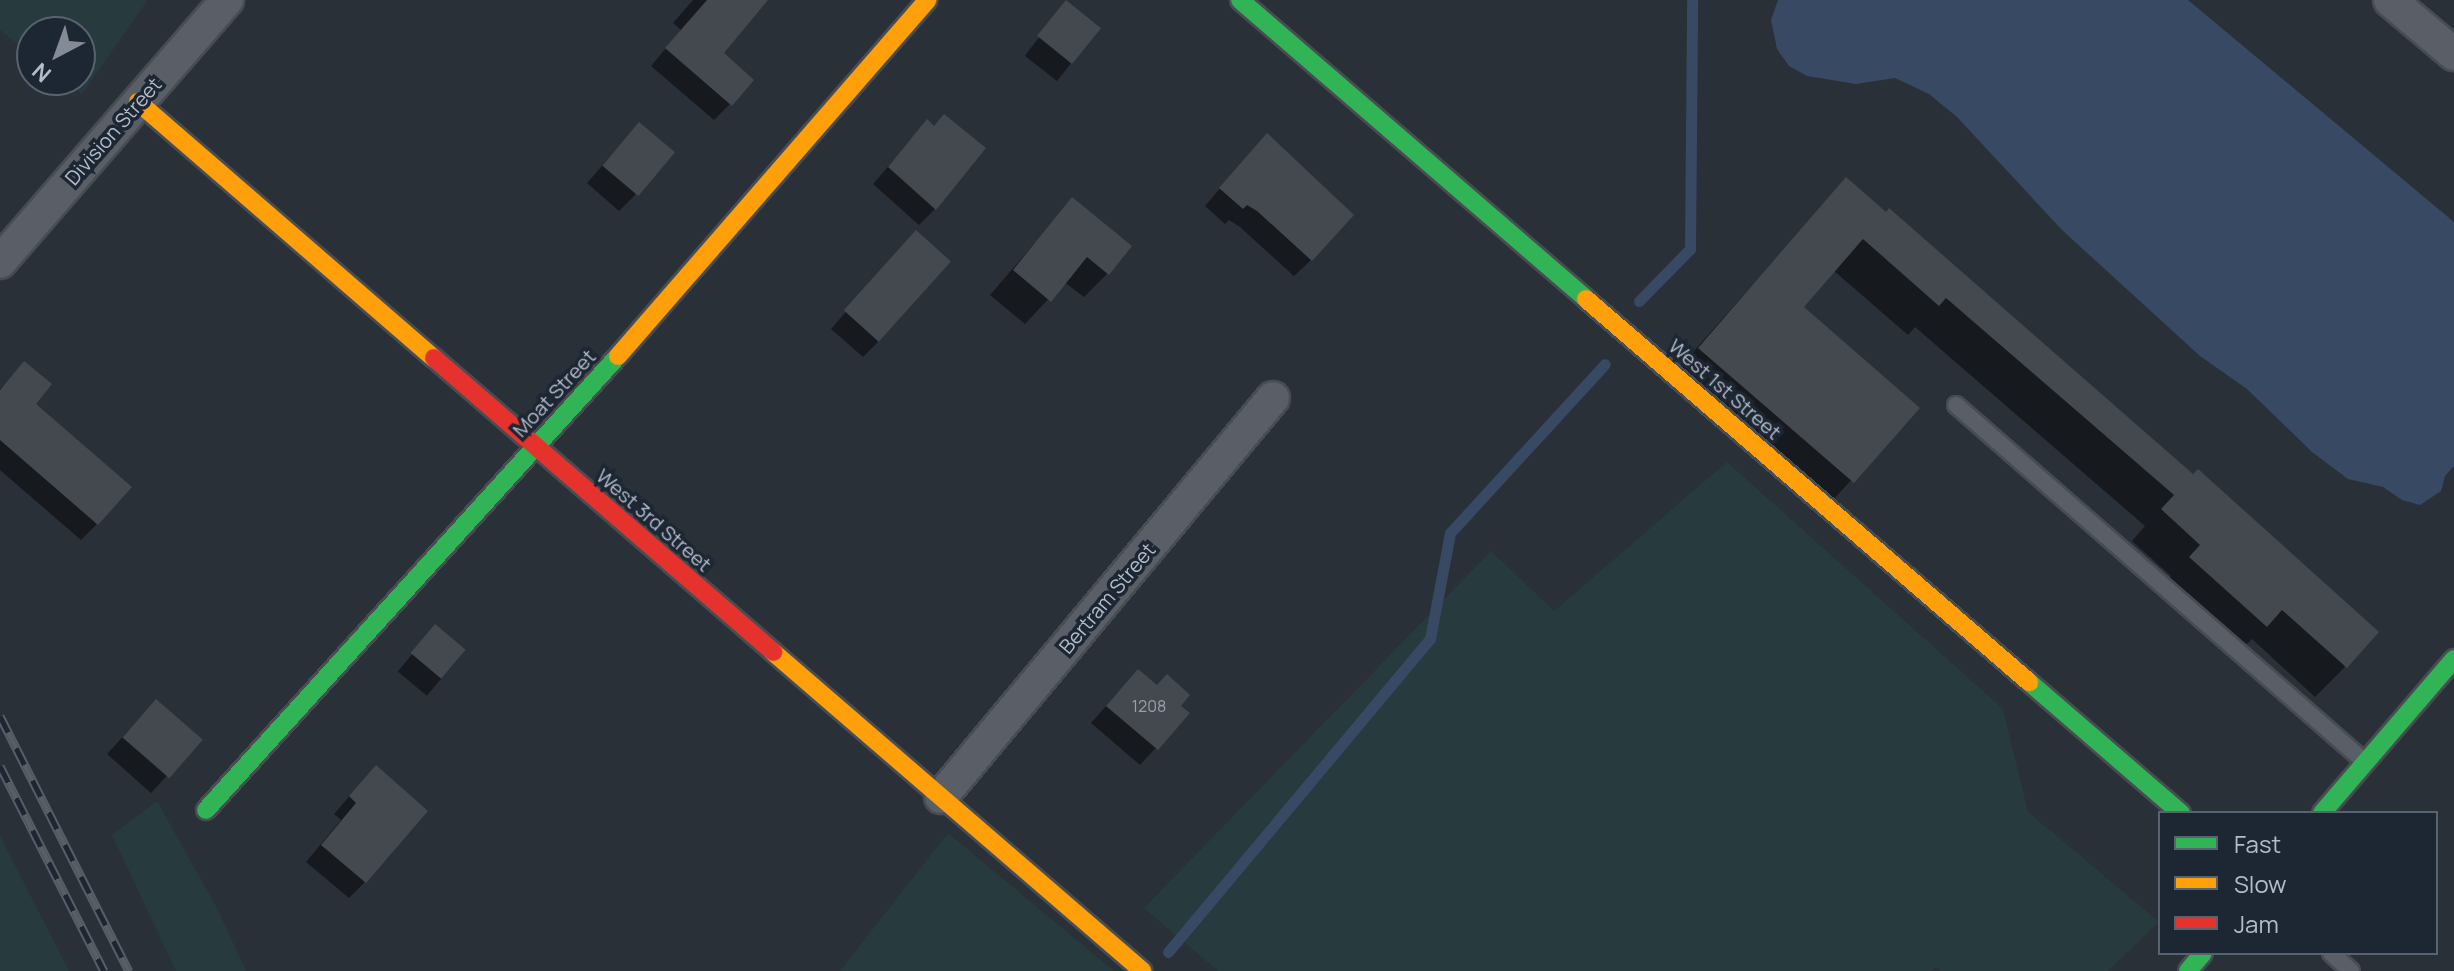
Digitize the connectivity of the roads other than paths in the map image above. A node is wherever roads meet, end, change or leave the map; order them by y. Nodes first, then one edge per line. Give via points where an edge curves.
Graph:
1 (227, 0) edge
2 (928, 0) edge
3 (1240, 0) edge
4 (2390, 0) edge
5 (2454, 54) edge
6 (138, 102) junction
7 (0, 262) edge
8 (1273, 398) dead end
9 (1956, 405) dead end
10 (536, 446) junction
11 (2454, 659) edge
12 (2365, 762) junction
13 (941, 797) junction
14 (206, 810) dead end
15 (2179, 811) edge
16 (2324, 811) edge
17 (2201, 955) edge
18 (2333, 955) edge
19 (1142, 971) edge
20 (2188, 971) edge
21 (2351, 971) edge

1 - 6 street, Division Street
2 - 10 street, Moat Street
3 - 15 street, West 1st Street
4 - 5 street
6 - 7 street, Division Street
6 - 10 street, West 3rd Street
8 - 13 street, Bertram Street
9 - 12 lane
10 - 13 street, West 3rd Street
10 - 14 street, Moat Street
11 - 12 street
12 - 16 street
13 - 19 street, West 3rd Street
17 - 20 street
18 - 21 lane

